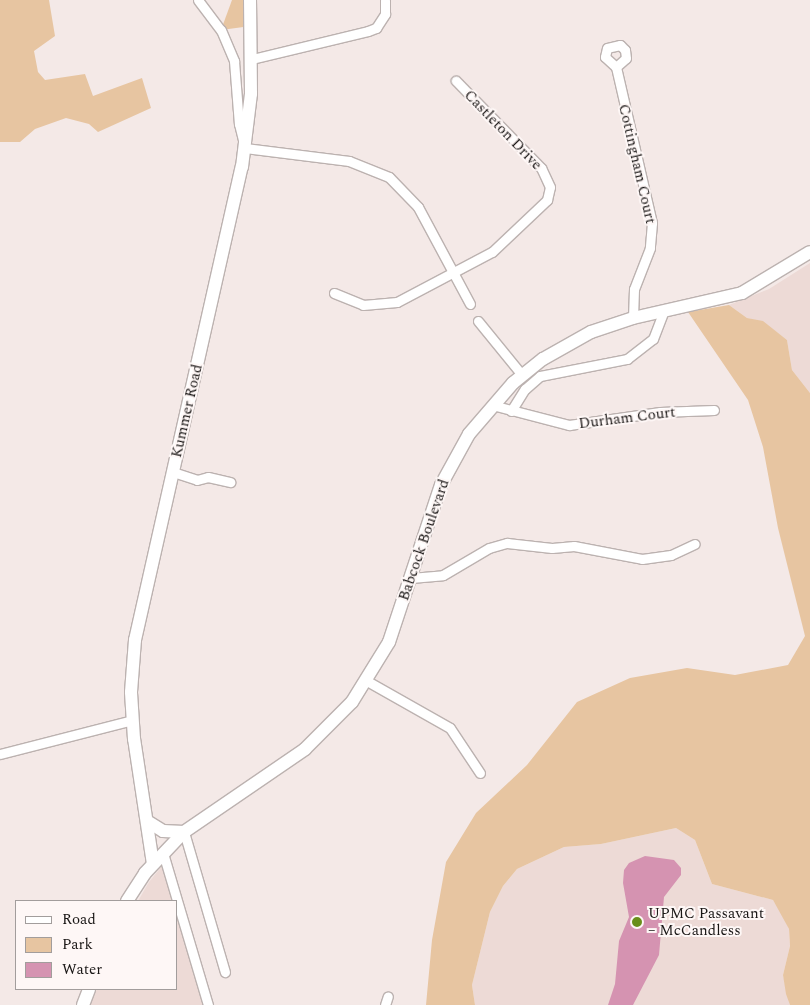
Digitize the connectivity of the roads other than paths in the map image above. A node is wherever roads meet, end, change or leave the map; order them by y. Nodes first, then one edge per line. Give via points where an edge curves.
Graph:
1 (198, 0) edge
2 (250, 0) edge
3 (385, 0) edge
4 (252, 59) junction
5 (616, 67) dead end
6 (456, 81) dead end
7 (245, 148) junction
8 (810, 252) edge
9 (454, 274) junction
10 (334, 293) dead end
11 (470, 304) dead end
12 (664, 311) junction
13 (633, 318) junction
14 (478, 321) dead end
15 (522, 375) junction
16 (492, 405) junction
17 (714, 410) dead end
18 (511, 411) junction
19 (172, 472) junction
20 (230, 482) dead end
21 (695, 544) dead end
22 (411, 578) junction
23 (367, 681) junction
24 (132, 720) junction
25 (0, 754) edge
26 (480, 773) dead end
27 (148, 821) junction
28 (184, 832) junction
29 (163, 853) junction
30 (154, 864) junction
31 (128, 900) edge
32 (177, 900) edge
33 (178, 904) edge
34 (225, 972) dead end
35 (90, 990) edge
36 (83, 1005) edge
37 (208, 1005) edge

1 - 7 street via 221,30 234,61 239,124
2 - 4 main road, Kummer Road
3 - 4 street via 385,14 376,28
4 - 7 main road, Kummer Road
5 - 13 street, Cottingham Court via 652,223 650,248 634,289
6 - 9 street, Castleton Drive via 536,162 550,187 541,208 492,252
7 - 9 street via 349,161 380,171 412,197
7 - 19 main road, Kummer Road
8 - 12 main road, Babcock Boulevard via 742,293
9 - 10 street, Castleton Drive via 386,305 352,303
9 - 11 street
12 - 13 main road, Babcock Boulevard
12 - 18 street via 653,339 627,359 540,376 525,389
13 - 15 main road, Babcock Boulevard via 580,337
14 - 15 street
15 - 16 main road, Babcock Boulevard
16 - 18 street, Durham Court
16 - 22 main road, Babcock Boulevard via 469,434 441,484
17 - 18 street, Durham Court via 660,412 569,425
19 - 20 street via 197,480 208,477
19 - 24 main road, Kummer Road via 135,640
21 - 22 street via 671,555 642,559 574,546 545,548 507,543 484,550 443,575
22 - 23 main road, Babcock Boulevard via 389,642
23 - 26 street via 450,728
23 - 28 main road, Babcock Boulevard via 317,739
24 - 25 street
24 - 27 main road, Kummer Road
27 - 28 main road via 163,831
27 - 30 main road, Kummer Road
28 - 29 main road, Babcock Boulevard
28 - 34 street
29 - 30 main road, Babcock Boulevard
29 - 32 street
30 - 31 main road, Babcock Boulevard
33 - 37 street
35 - 36 main road

